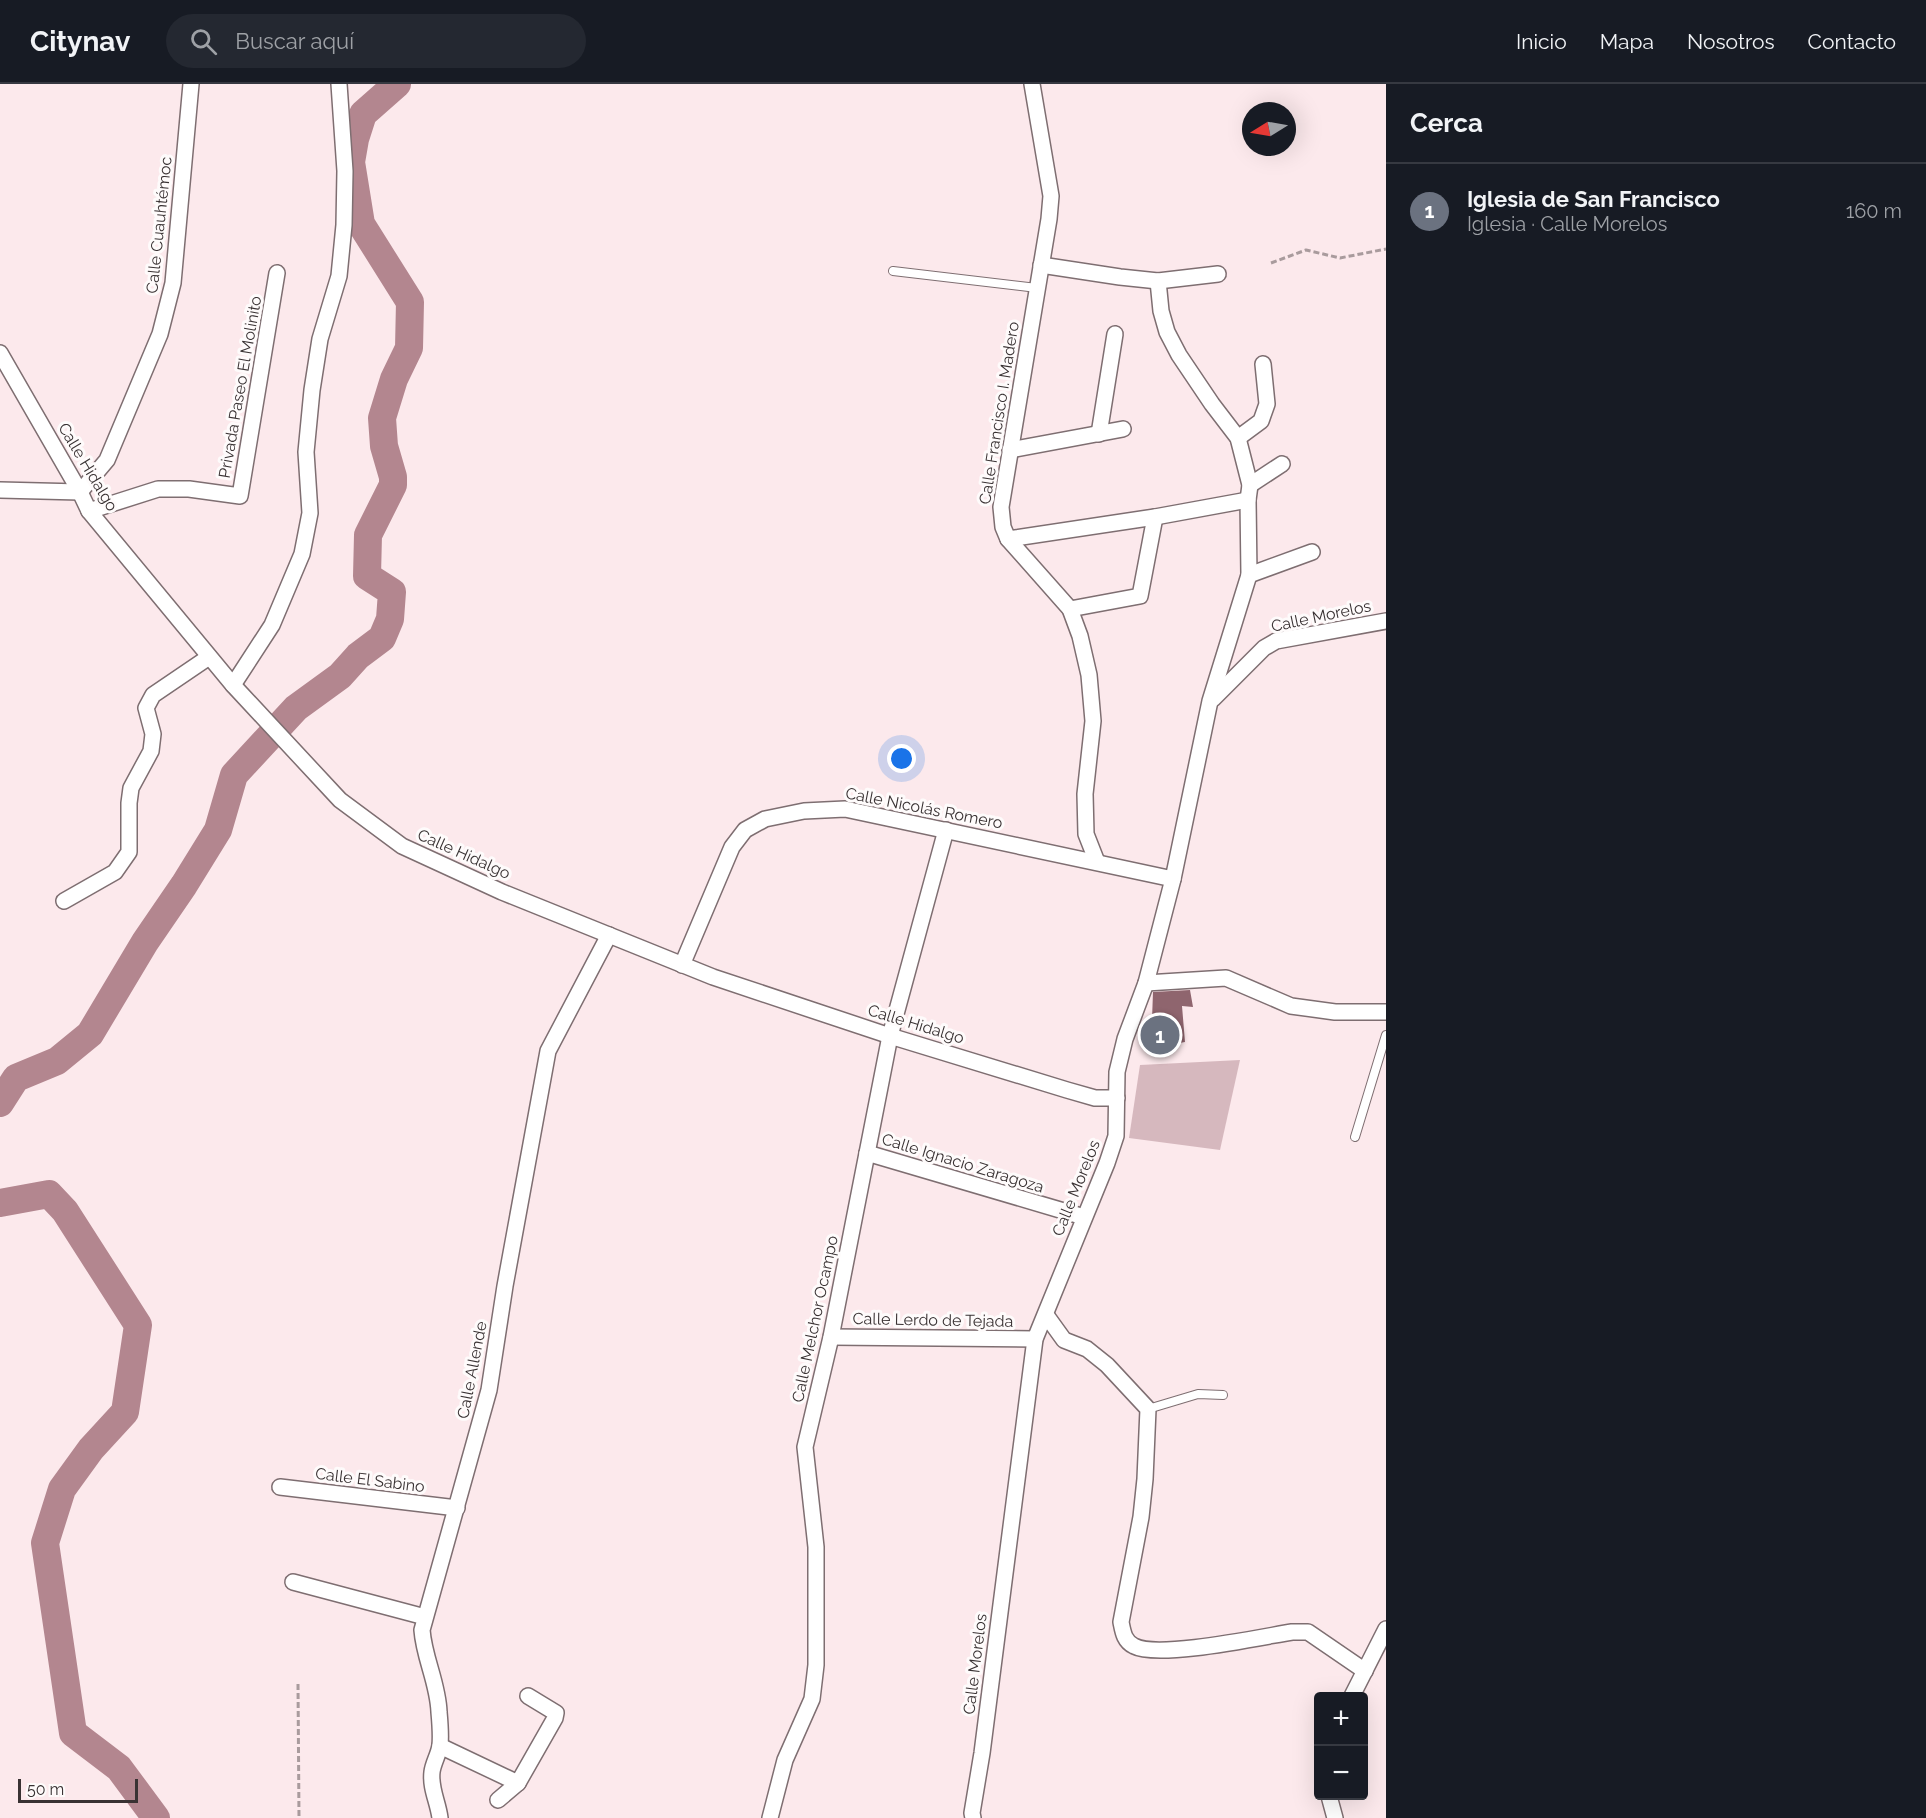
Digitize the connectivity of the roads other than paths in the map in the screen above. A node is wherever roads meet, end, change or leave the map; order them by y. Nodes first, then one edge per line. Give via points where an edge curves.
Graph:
1 (191, 84) edge
2 (339, 84) edge
3 (1032, 84) edge
4 (1041, 265) junction
5 (894, 272) dead end
6 (277, 273) dead end
7 (1218, 274) dead end
8 (1158, 281) junction
9 (1037, 288) junction
10 (1115, 334) dead end
11 (0, 353) edge
12 (1263, 364) dead end
13 (1123, 429) dead end
14 (1099, 434) junction
15 (1238, 438) junction
16 (1010, 450) junction
17 (1282, 464) dead end
18 (0, 490) edge
19 (80, 492) junction
20 (1249, 492) junction
21 (89, 511) junction
22 (1155, 518) junction
23 (1008, 539) junction
24 (1312, 552) dead end
25 (1249, 575) junction
26 (1070, 609) junction
27 (1386, 621) edge
28 (209, 657) junction
29 (234, 687) junction
30 (1210, 701) junction
31 (946, 830) junction
32 (1097, 862) junction
33 (1173, 879) junction
34 (64, 902) dead end
35 (609, 935) junction
36 (682, 965) junction
37 (1146, 983) junction
38 (1386, 1012) edge
39 (1386, 1035) edge
40 (890, 1036) junction
41 (1117, 1098) junction
42 (1355, 1137) dead end
43 (867, 1152) junction
44 (1084, 1217) junction
45 (1046, 1315) junction
46 (831, 1337) junction
47 (1035, 1339) junction
48 (1223, 1395) dead end
49 (1148, 1409) junction
50 (280, 1487) dead end
51 (457, 1508) junction
52 (293, 1582) dead end
53 (425, 1617) junction
54 (1386, 1629) edge
55 (1365, 1671) junction
56 (1354, 1692) edge
57 (528, 1696) dead end
58 (440, 1746) junction
59 (518, 1783) junction
60 (498, 1800) dead end
61 (1330, 1800) edge
62 (440, 1818) edge
63 (770, 1818) edge
64 (974, 1818) edge
65 (1335, 1818) edge

1 - 19 street, Calle Cuauhtémoc via 173,283 160,334 107,460
2 - 29 street via 344,225 339,276 320,339 312,390 306,452 310,513 302,554 272,625
3 - 4 street, Calle Francisco I. Madero via 1051,196
4 - 8 street
4 - 9 street, Calle Francisco I. Madero
5 - 9 lane
6 - 21 street, Privada Paseo El Molinito via 240,496 158,489
7 - 8 street
8 - 15 street via 1167,332
9 - 16 street, Calle Francisco I. Madero
10 - 14 street
11 - 19 street, Calle Hidalgo
12 - 15 street via 1267,404 1261,421
13 - 14 street
14 - 16 street
15 - 20 street
16 - 23 street, Calle Francisco I. Madero via 1001,507
17 - 20 street
18 - 19 street
19 - 21 street, Calle Hidalgo
20 - 22 street
20 - 25 street
21 - 28 street, Calle Hidalgo
22 - 23 street
22 - 26 street via 1140,596
23 - 26 street, Calle Francisco I. Madero
24 - 25 street
25 - 30 street
26 - 32 street, Calle Francisco I. Madero via 1089,675 1093,721 1085,794 1086,834
27 - 30 street, Calle Morelos via 1276,641
28 - 29 street, Calle Hidalgo
28 - 34 street via 153,695 146,708 153,734 151,751 131,788 129,852 116,872
29 - 35 street, Calle Hidalgo via 340,800 402,846
30 - 33 street, Calle Morelos
31 - 32 street, Calle Nicolás Romero
31 - 36 street, Calle Nicolás Romero via 845,809 804,811 765,819 745,830 732,847
31 - 40 street, Calle Melchor Ocampo
32 - 33 street, Calle Nicolás Romero
33 - 37 street, Calle Morelos
35 - 36 street, Calle Hidalgo
35 - 51 street, Calle Allende via 548,1051 489,1390
36 - 40 street, Calle Hidalgo
37 - 38 street via 1226,978 1292,1006 1335,1012
37 - 41 street, Calle Morelos via 1125,1039 1117,1072
39 - 42 lane
40 - 41 street, Calle Hidalgo via 1095,1098
40 - 43 street, Calle Melchor Ocampo
41 - 44 street, Calle Morelos via 1116,1136
43 - 44 street, Calle Ignacio Zaragoza
43 - 46 street, Calle Melchor Ocampo
44 - 45 street, Calle Morelos
45 - 47 street, Calle Morelos
45 - 49 street via 1064,1340 1087,1349 1107,1365
46 - 47 street, Calle Lerdo de Tejada
46 - 63 street, Calle Melchor Ocampo via 805,1447 816,1547 816,1665 812,1699 785,1760
47 - 64 street, Calle Morelos
48 - 49 lane via 1198,1394
49 - 55 street via 1141,1517 1121,1622 1124,1638 1141,1648 1174,1650 1308,1632
50 - 51 street, Calle El Sabino
51 - 53 street, Calle Allende
52 - 53 street
53 - 58 street, Calle Allende via 423,1650 433,1674
54 - 55 street
55 - 56 street
57 - 59 street via 556,1713
58 - 59 street
58 - 62 street, Calle Allende via 432,1771 432,1789
59 - 60 street
61 - 65 street

